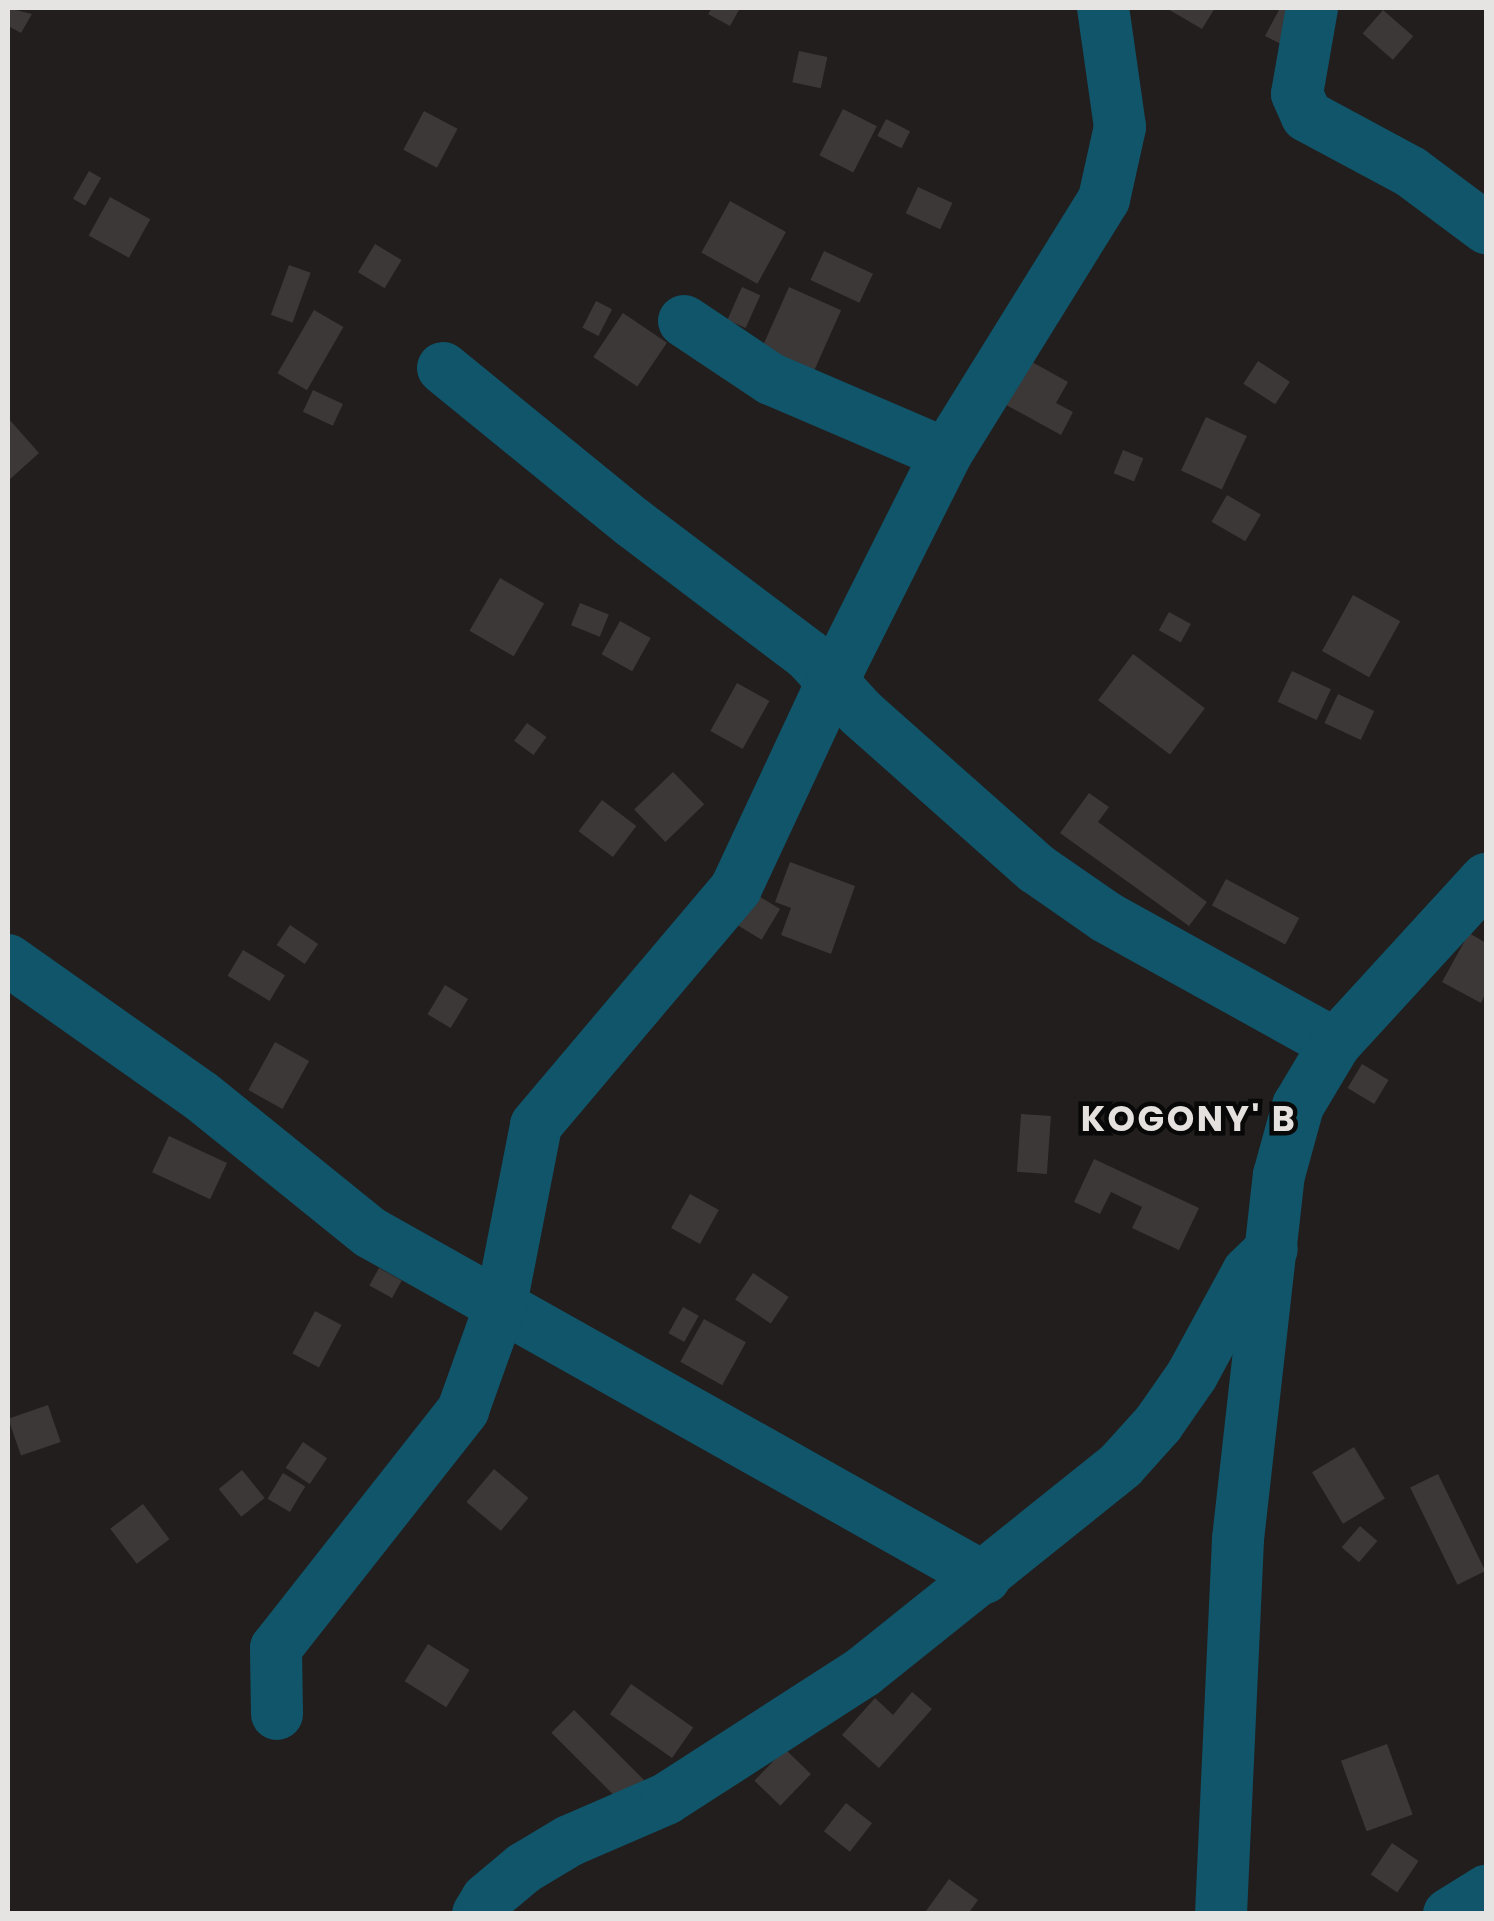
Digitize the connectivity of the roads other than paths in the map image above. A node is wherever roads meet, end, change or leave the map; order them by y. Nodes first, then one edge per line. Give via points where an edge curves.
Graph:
1 (1103, 8) edge
2 (1312, 8) edge
3 (1486, 228) edge
4 (684, 321) dead end
5 (443, 368) dead end
6 (946, 454) junction
7 (833, 680) junction
8 (1486, 879) edge
9 (8, 960) edge
10 (1335, 1044) junction
11 (1273, 1248) junction
12 (501, 1304) junction
13 (984, 1578) junction
14 (277, 1714) dead end
15 (1486, 1891) edge
16 (478, 1914) edge
17 (1221, 1914) edge
18 (1449, 1914) edge

1 - 6 street via 1120,127 1104,199
2 - 3 street via 1297,94 1307,116 1450,196
4 - 6 street via 771,379
5 - 7 street via 632,522 779,630
6 - 7 street
7 - 10 street via 861,714 1037,869 1106,917
7 - 12 street via 736,888 536,1125
8 - 10 street
9 - 12 street via 201,1096 371,1233
10 - 11 street via 1298,1106 1278,1175
11 - 13 street via 1248,1272 1158,1424 1121,1465
11 - 17 street via 1238,1538
12 - 13 street
12 - 14 street via 463,1410 276,1648
13 - 16 street via 863,1672 666,1799 524,1868
15 - 18 street

